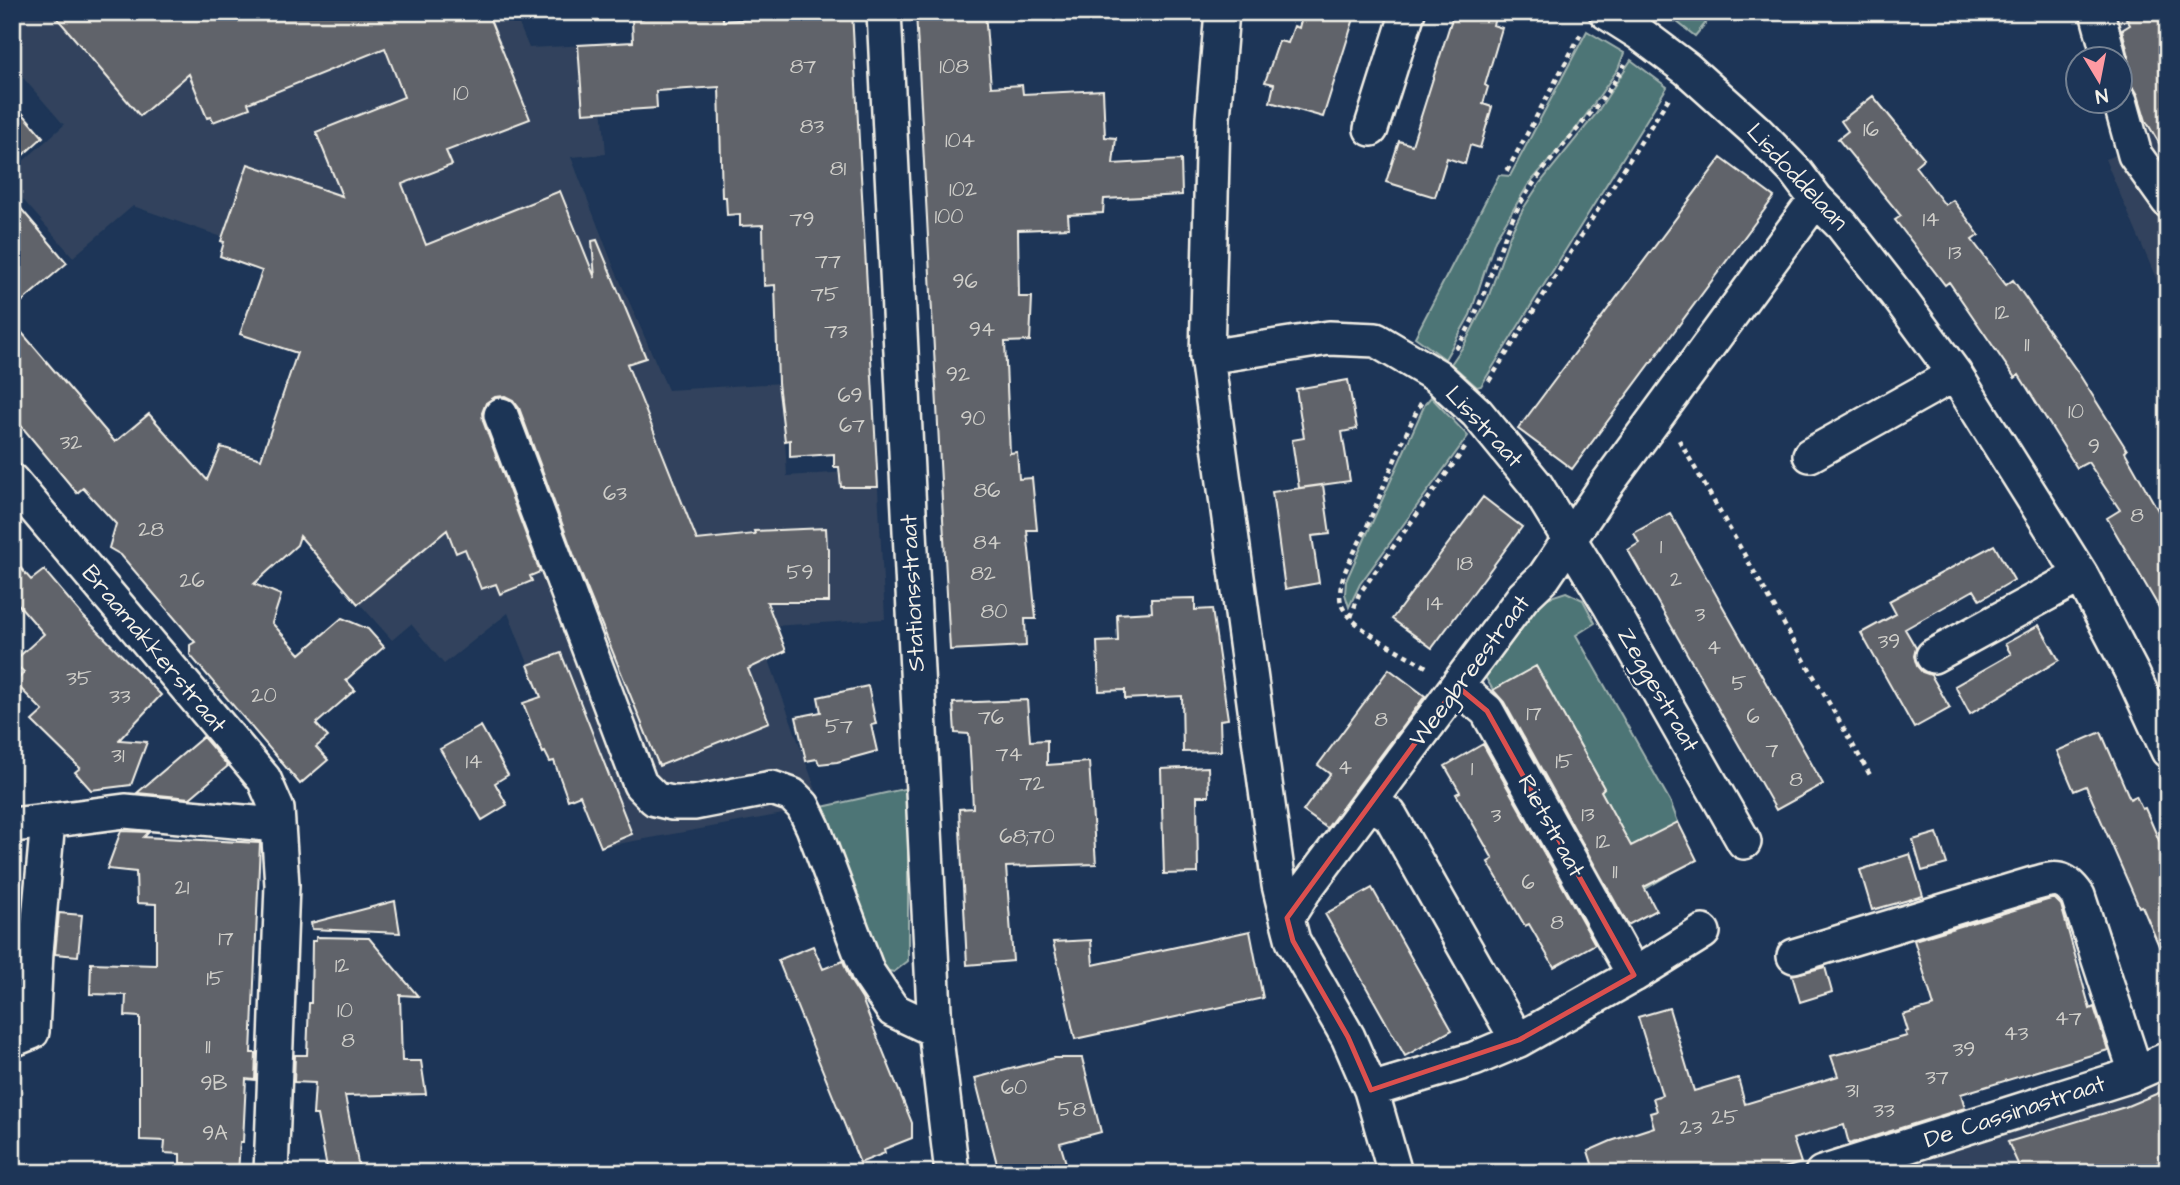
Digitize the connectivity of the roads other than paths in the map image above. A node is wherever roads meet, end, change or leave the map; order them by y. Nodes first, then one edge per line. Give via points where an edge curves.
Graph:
1 (884, 12) edge
2 (1222, 12) edge
3 (1408, 12) edge
4 (2097, 12) edge
5 (1596, 18) edge
6 (2106, 46) edge
7 (2124, 116) edge
8 (1371, 128) dead end
9 (1816, 199) junction
10 (2168, 201) edge
11 (1208, 357) junction
12 (1955, 374) junction
13 (501, 415) dead end
14 (1810, 455) dead end
15 (12, 481) edge
16 (1571, 539) junction
17 (2081, 575) junction
18 (1933, 656) dead end
19 (1457, 686) junction
20 (2168, 751) edge
21 (1370, 803) junction
22 (48, 821) junction
23 (12, 825) edge
24 (278, 825) junction
25 (1744, 842) dead end
26 (1287, 918) junction
27 (1703, 932) dead end
28 (1794, 956) dead end
29 (1634, 975) junction
30 (1511, 1029) dead end
31 (935, 1030) junction
32 (12, 1040) edge
33 (2168, 1059) edge
34 (2136, 1073) junction
35 (1371, 1090) junction
36 (271, 1173) edge
37 (952, 1173) edge
38 (1395, 1173) edge
39 (1822, 1173) edge

1 - 31 street, Stationsstraat
2 - 11 street via 1213,118
3 - 8 street
4 - 6 street
5 - 9 street, Lisdoddelaan via 1639,33 1687,69 1796,171
7 - 10 street via 2135,155
9 - 12 street, Lisdoddelaan via 1842,225
9 - 16 street, Weegbreestraat
11 - 16 street, Lisstraat via 1329,338 1376,340 1437,376 1477,413 1536,485
11 - 26 street
12 - 14 street
12 - 17 street, Lisdoddelaan
13 - 31 street via 640,784 655,799 672,803 772,788 792,795 813,827 868,973 893,1010
15 - 24 street, Braamakkerstraat via 264,779 277,809
16 - 19 street, Weegbreestraat
16 - 25 street, Zeggestraat
17 - 18 street
17 - 20 street, Lisdoddelaan
19 - 21 street, Weegbreestraat
19 - 29 street, Rietstraat via 1488,711
21 - 26 street, Weegbreestraat
21 - 30 street via 1390,815
22 - 23 street
22 - 24 street via 125,811
22 - 32 street via 32,1032
24 - 36 street, Braamakkerstraat via 282,885
26 - 35 street via 1293,942 1348,1037
27 - 29 street
28 - 34 street via 2059,879 2078,896
29 - 35 street via 1519,1040 1474,1059
31 - 37 street, Stationsstraat
33 - 34 street, De Cassinastraat
34 - 39 street, De Cassinastraat
35 - 38 street

